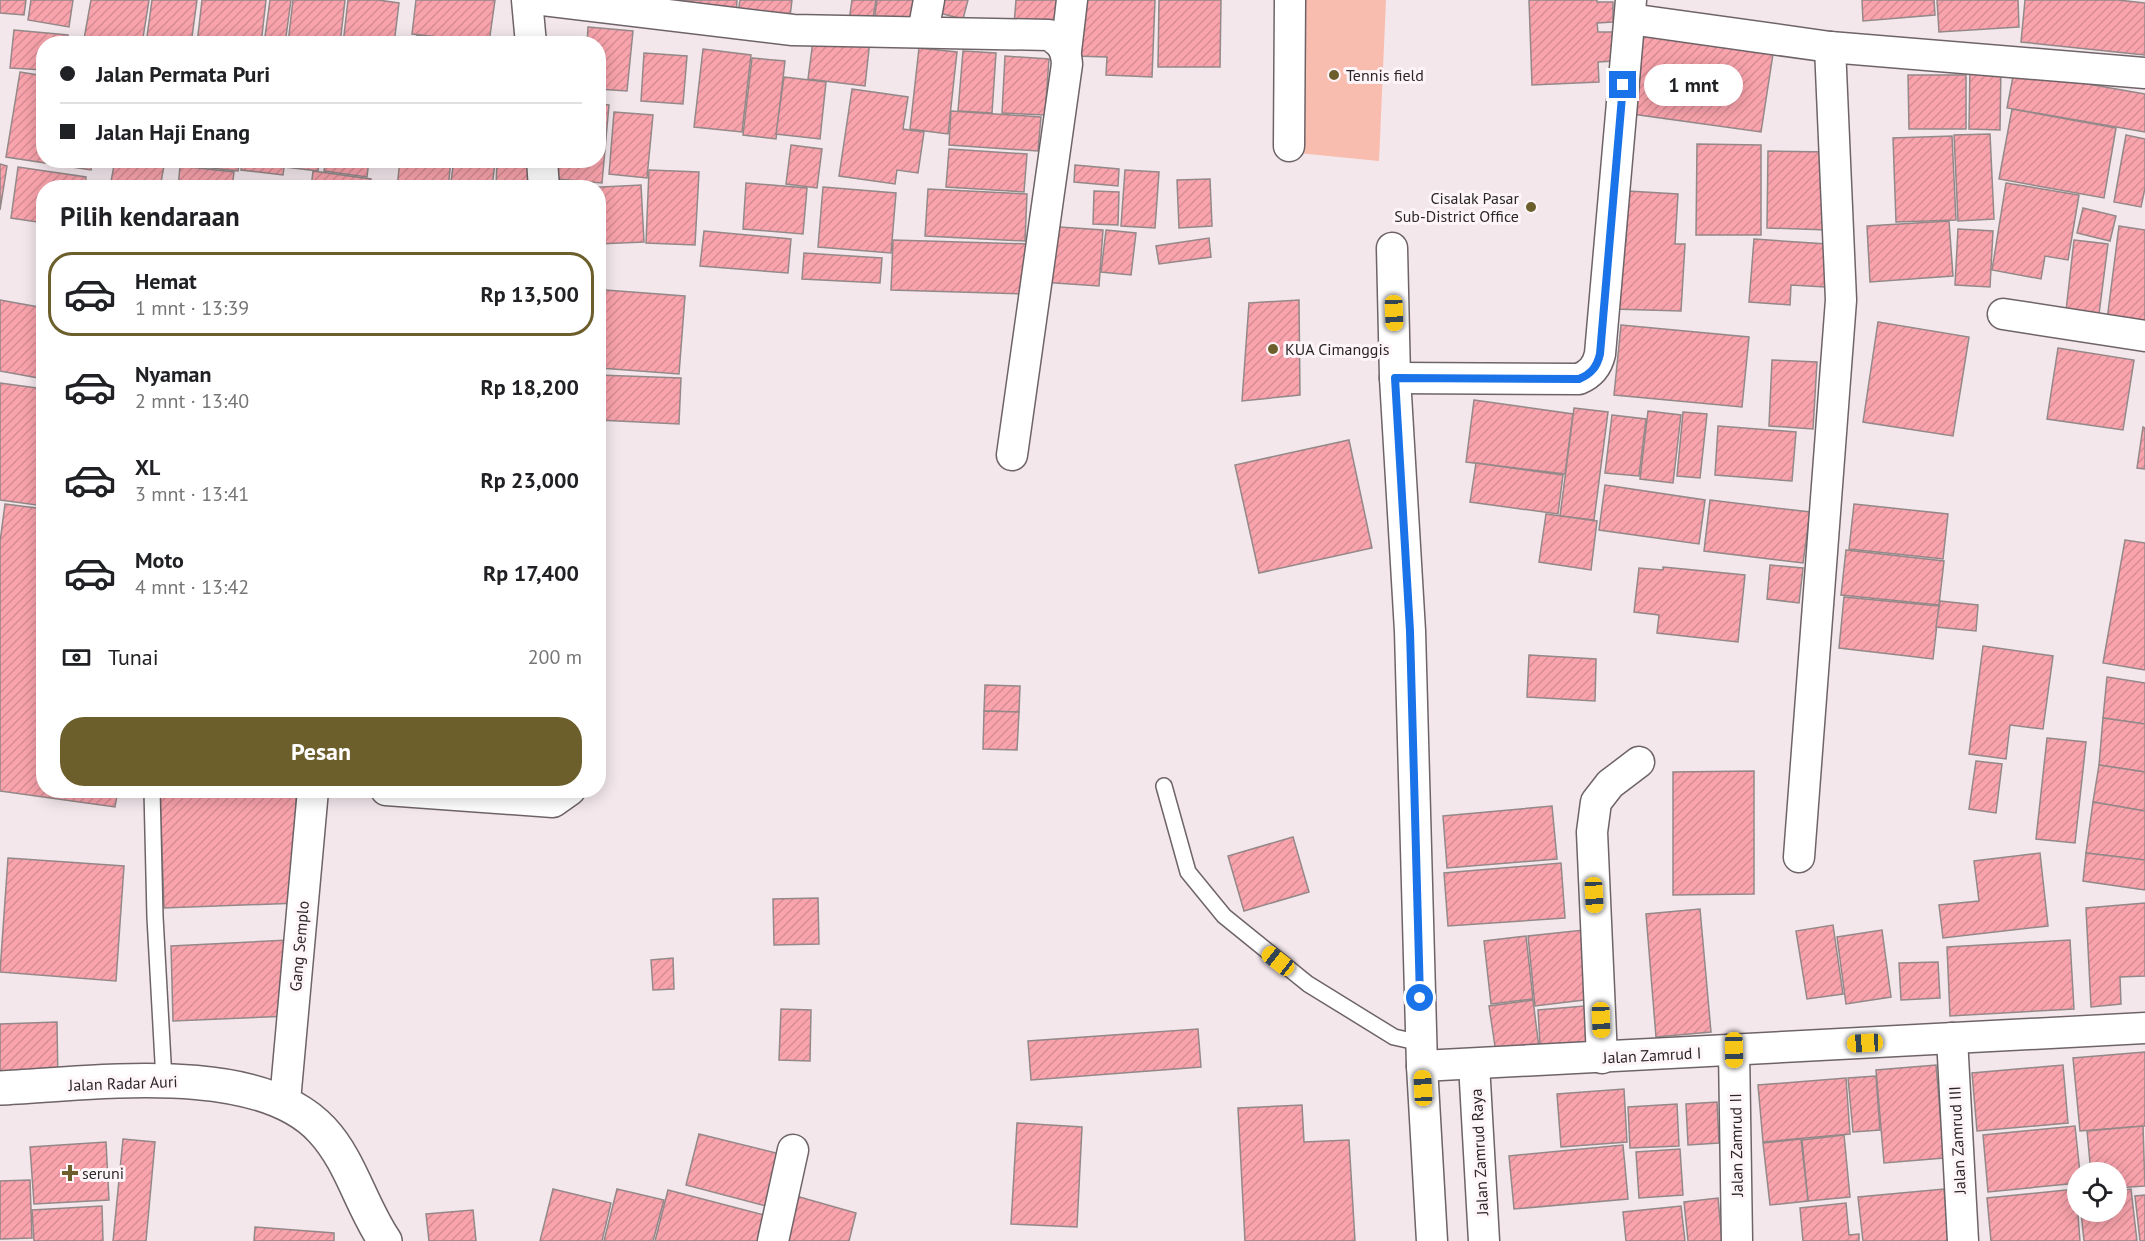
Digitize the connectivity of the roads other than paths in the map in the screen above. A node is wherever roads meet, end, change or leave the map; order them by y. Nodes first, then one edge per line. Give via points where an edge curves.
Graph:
1 (527, 0) edge
2 (543, 0) edge
3 (929, 0) edge
4 (1072, 0) edge
5 (1290, 0) edge
6 (1630, 10) edge
7 (923, 32) junction
8 (530, 36) edge
9 (1830, 47) junction
10 (1066, 51) junction
11 (2145, 73) edge
12 (1290, 146) dead end
13 (1392, 248) dead end
14 (2003, 314) dead end
15 (2145, 336) edge
16 (1395, 378) junction
17 (1012, 455) dead end
18 (1639, 762) dead end
19 (1164, 786) dead end
20 (152, 798) edge
21 (312, 798) edge
22 (497, 798) edge
23 (559, 798) edge
24 (1799, 857) dead end
25 (2145, 1028) edge
26 (1952, 1038) junction
27 (1734, 1050) junction
28 (1602, 1058) junction
29 (1441, 1059) junction
30 (164, 1080) junction
31 (0, 1088) edge
32 (285, 1101) junction
33 (793, 1150) dead end
34 (385, 1241) edge
35 (772, 1241) edge
36 (1432, 1241) edge
37 (1484, 1241) edge
38 (1737, 1241) edge
39 (1963, 1241) edge

1 - 8 street
2 - 7 street via 793,30
3 - 7 street
4 - 10 street
5 - 12 street
6 - 9 street
6 - 16 street via 1598,363 1579,379
7 - 10 street via 1049,35
9 - 11 street
9 - 24 street via 1841,300
10 - 17 street
13 - 16 street
14 - 15 street
16 - 29 street
18 - 28 street via 1610,784 1596,802 1592,832
19 - 29 lane via 1188,872 1224,916 1308,984 1394,1037
20 - 30 lane
21 - 32 street, Gang Semplo
22 - 23 street via 553,802
25 - 26 street, Jalan Zamrud I
26 - 27 street, Jalan Zamrud I
26 - 39 street, Jalan Zamrud III
27 - 28 street, Jalan Zamrud I
27 - 38 street, Jalan Zamrud II
28 - 29 street, Jalan Zamrud I
29 - 36 street
29 - 37 street, Jalan Zamrud Raya
30 - 31 main road, Jalan Radar Auri
30 - 32 main road, Jalan Radar Auri via 231,1087
32 - 34 main road, Jalan Radar Auri via 321,1128 335,1144
33 - 35 street

